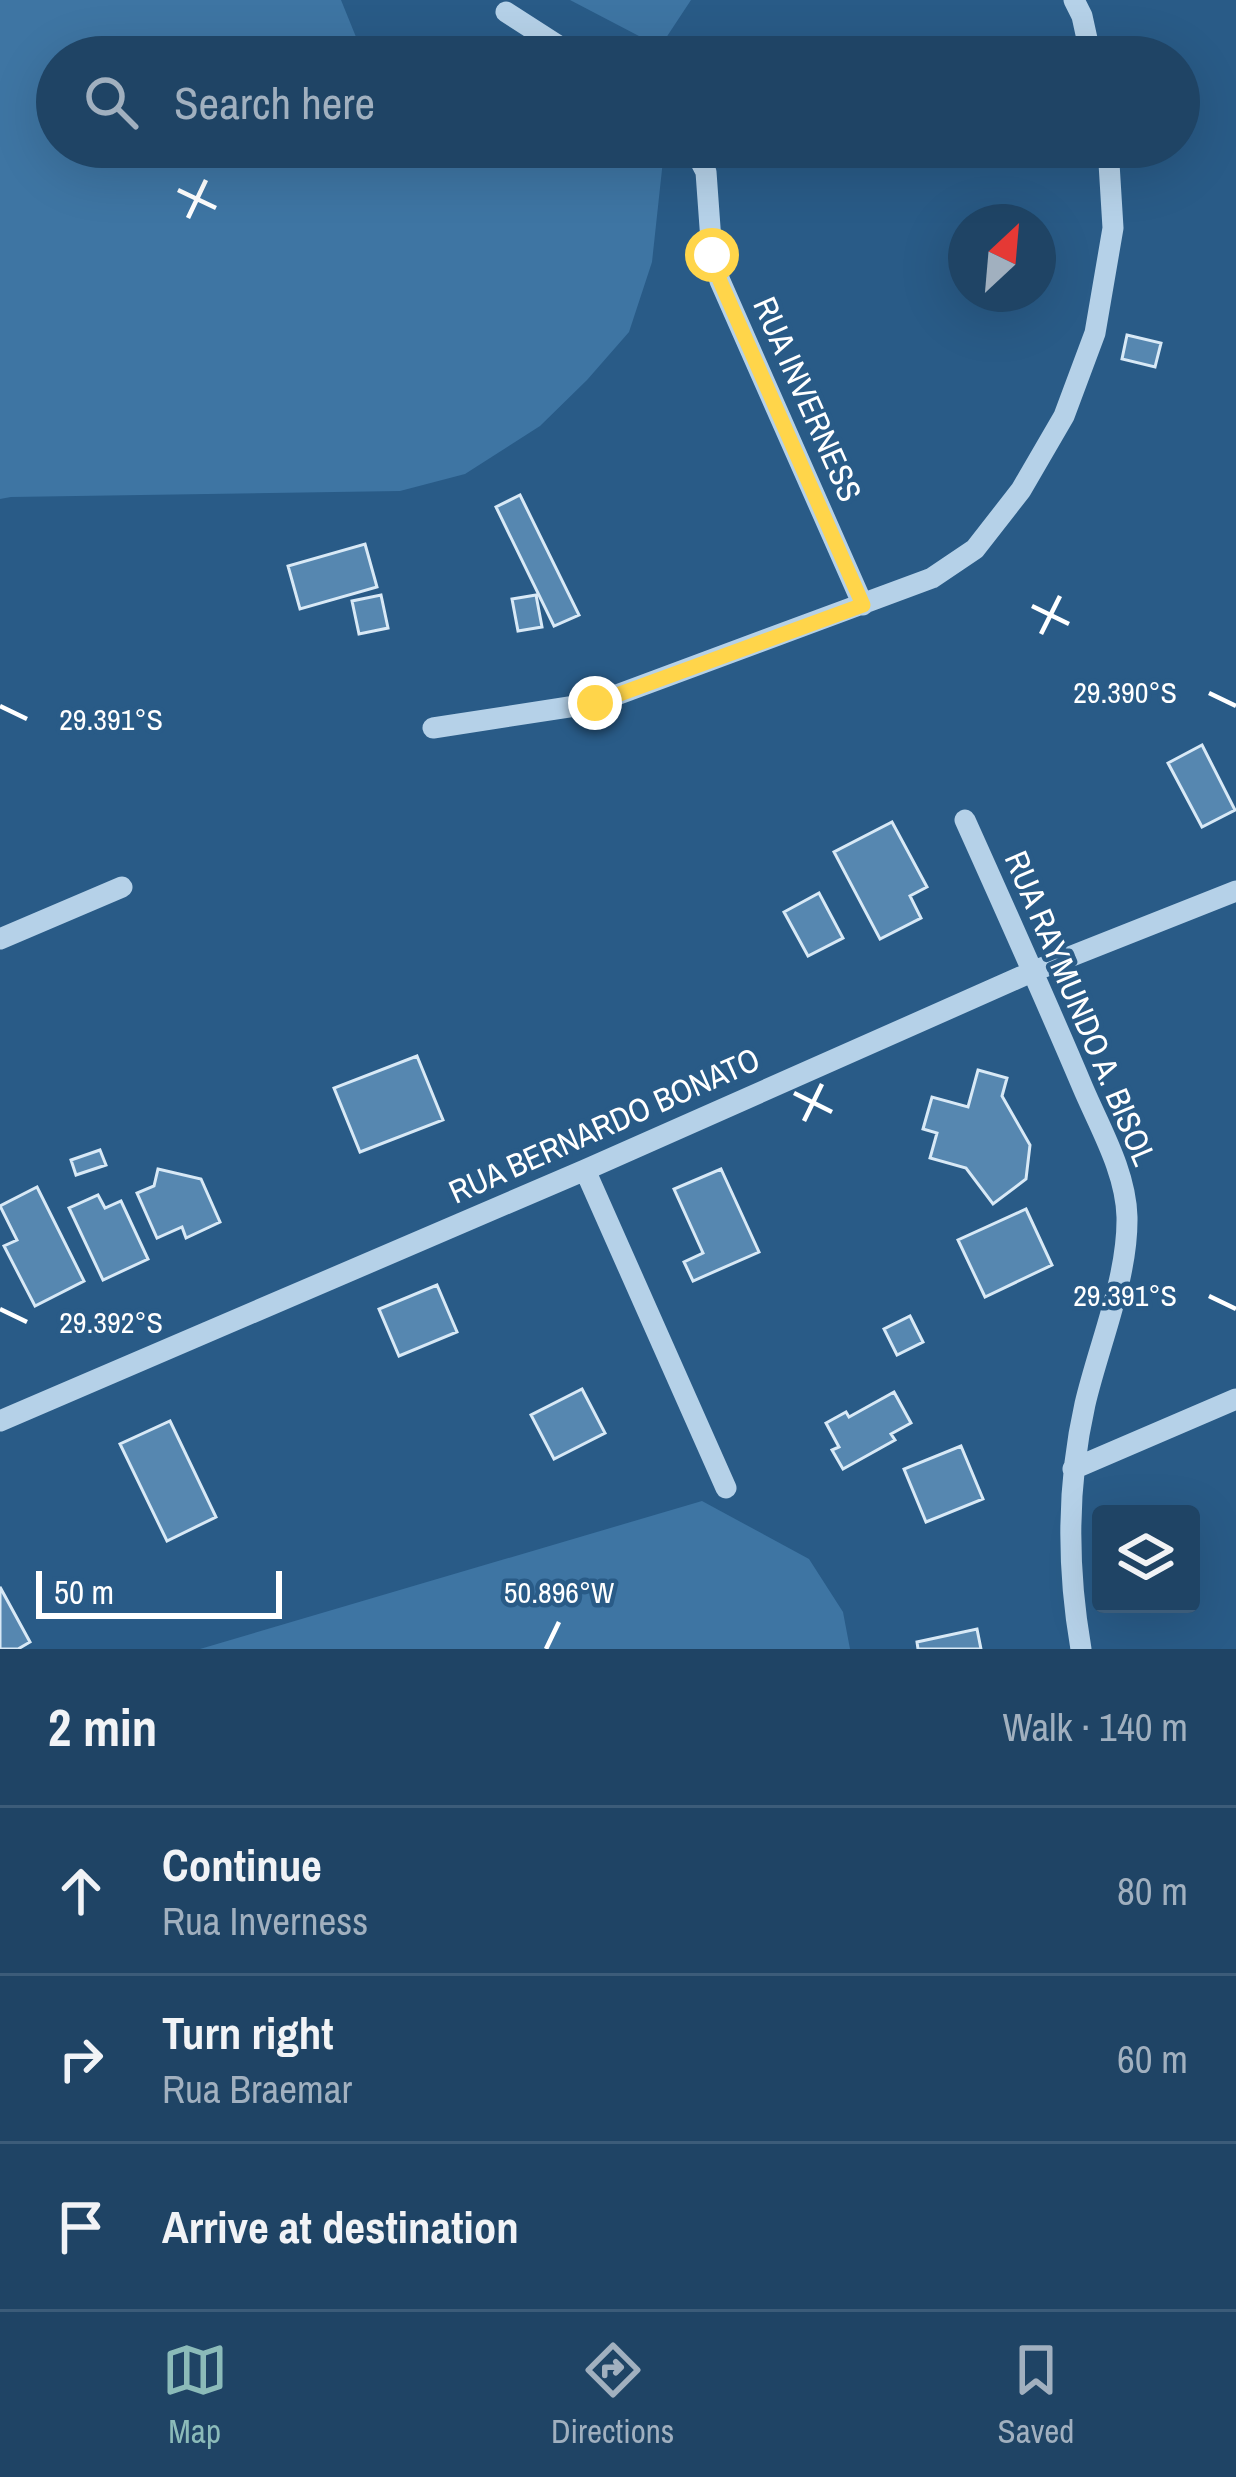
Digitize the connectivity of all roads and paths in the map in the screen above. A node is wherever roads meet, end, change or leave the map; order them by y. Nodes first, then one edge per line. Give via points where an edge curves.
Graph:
1 (1074, 0) edge
2 (506, 12) dead end
3 (543, 36) edge
4 (1086, 36) edge
5 (704, 168) edge
6 (1109, 168) edge
7 (863, 605) junction
8 (433, 728) dead end
9 (965, 820) dead end
10 (122, 887) dead end
11 (1236, 891) edge
12 (0, 939) edge
13 (1034, 971) junction
14 (585, 1170) junction
15 (1236, 1399) edge
16 (0, 1421) edge
17 (1073, 1469) junction
18 (726, 1488) dead end
19 (1081, 1649) edge

1 - 4 street
2 - 3 street
5 - 7 street, RUA INVERNESS via 720,281
6 - 7 street via 1113,228 1095,333 1064,416 975,549 932,578
7 - 8 street via 595,703
9 - 13 street, RUA RAYMUNDO A. BISOL
10 - 12 street
11 - 13 street, RUA BERNARDO BONATO
13 - 14 street, RUA BERNARDO BONATO
13 - 17 street, RUA RAYMUNDO A. BISOL via 1119,1173 1127,1214
14 - 16 street, RUA BERNARDO BONATO
14 - 18 street
15 - 17 street
17 - 19 street, RUA RAYMUNDO A. BISOL via 1070,1543

